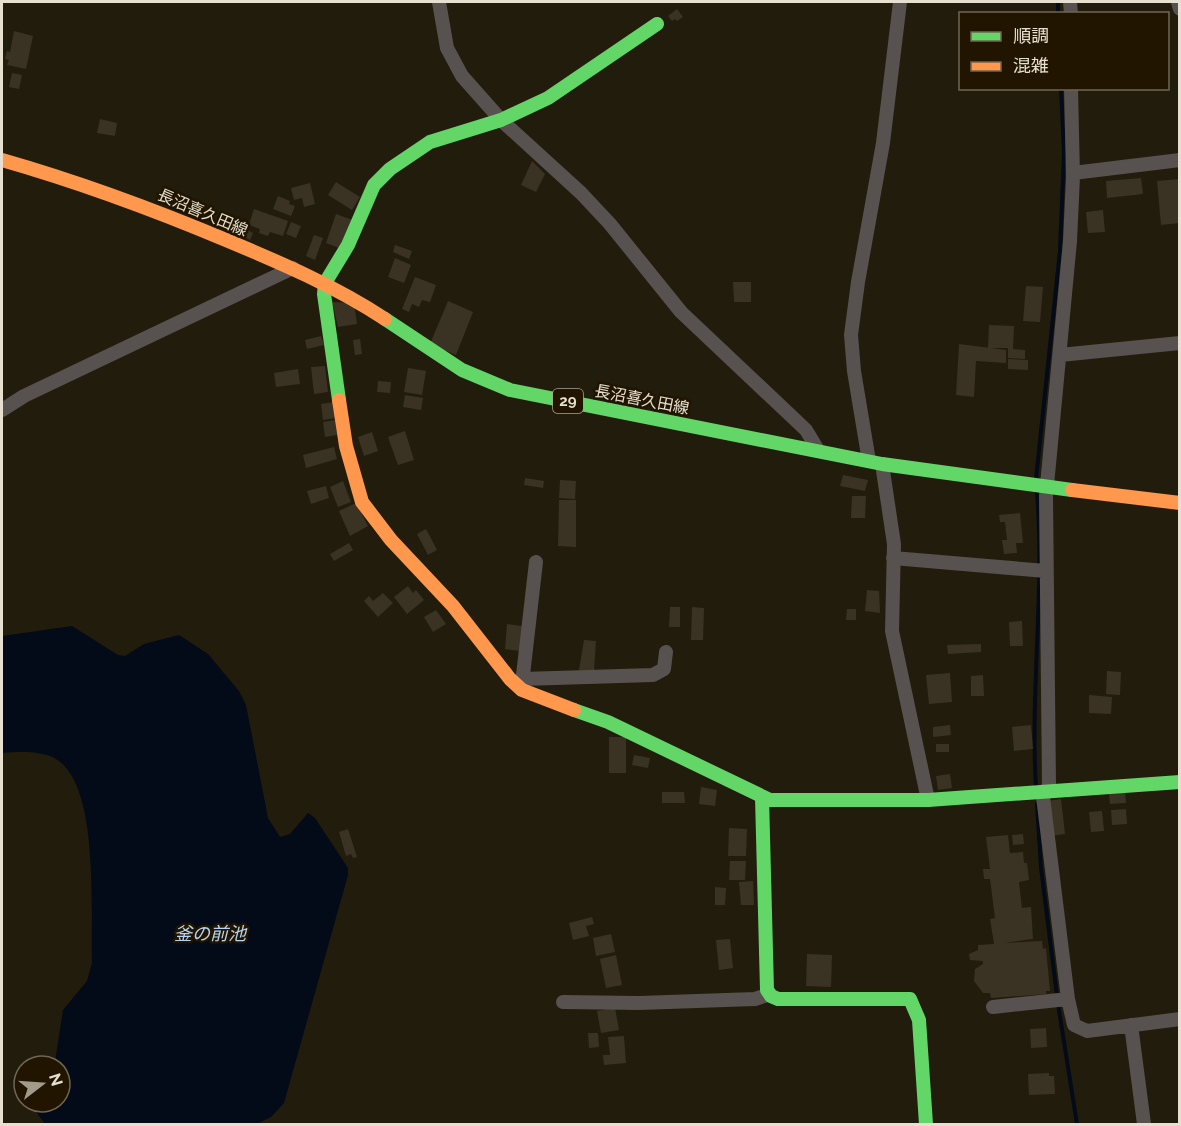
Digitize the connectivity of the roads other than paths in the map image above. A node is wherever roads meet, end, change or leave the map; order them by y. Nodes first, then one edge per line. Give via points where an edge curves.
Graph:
1 (439, 2) edge
2 (900, 2) edge
3 (1178, 2) edge
4 (1179, 9) edge
5 (657, 24) dead end
6 (1071, 90) edge
7 (501, 120) junction
8 (2, 160) edge
9 (1179, 160) edge
10 (1073, 172) junction
11 (293, 268) junction
12 (325, 283) junction
13 (1179, 342) edge
14 (1060, 355) junction
15 (2, 410) edge
16 (818, 450) junction
17 (876, 463) junction
18 (1047, 488) junction
19 (1179, 503) edge
20 (893, 558) junction
21 (536, 562) dead end
22 (1046, 571) junction
23 (666, 652) dead end
24 (520, 683) junction
25 (1179, 782) edge
26 (1046, 790) junction
27 (762, 797) junction
28 (928, 800) junction
29 (770, 994) junction
30 (1068, 999) junction
31 (563, 1002) dead end
32 (993, 1007) dead end
33 (1179, 1019) edge
34 (1131, 1025) junction
35 (926, 1125) edge
36 (1144, 1125) edge

1 - 7 street via 442,31 453,64
2 - 17 street via 883,143 851,335 854,371
3 - 4 street
5 - 7 street via 548,98
6 - 10 street
7 - 12 street via 430,142 390,169 374,185 348,245
7 - 16 street via 581,193 681,312 806,430
8 - 11 street, 長沼喜久田線 / 29 via 136,202
9 - 10 street
10 - 14 street
11 - 12 street, 長沼喜久田線 / 29
11 - 15 street
12 - 16 street, 長沼喜久田線 / 29 via 462,370 510,390
12 - 24 street via 324,307 346,446 362,502 391,540
13 - 14 street
14 - 18 street
16 - 17 street, 長沼喜久田線 / 29
17 - 18 street, 長沼喜久田線 / 29
17 - 20 street via 893,535
18 - 19 street, 長沼喜久田線 / 29
18 - 22 street
20 - 22 street
20 - 28 street via 892,632
21 - 24 street
22 - 26 street
23 - 24 street via 662,672 652,675
24 - 27 street via 540,698 635,734
25 - 26 street
26 - 28 street
26 - 30 street via 1043,797
27 - 28 street via 787,802
27 - 29 street
29 - 31 street via 732,1000
29 - 35 street via 778,999 910,999 919,1020
30 - 32 street
30 - 34 street via 1077,1028
33 - 34 street
34 - 36 street

